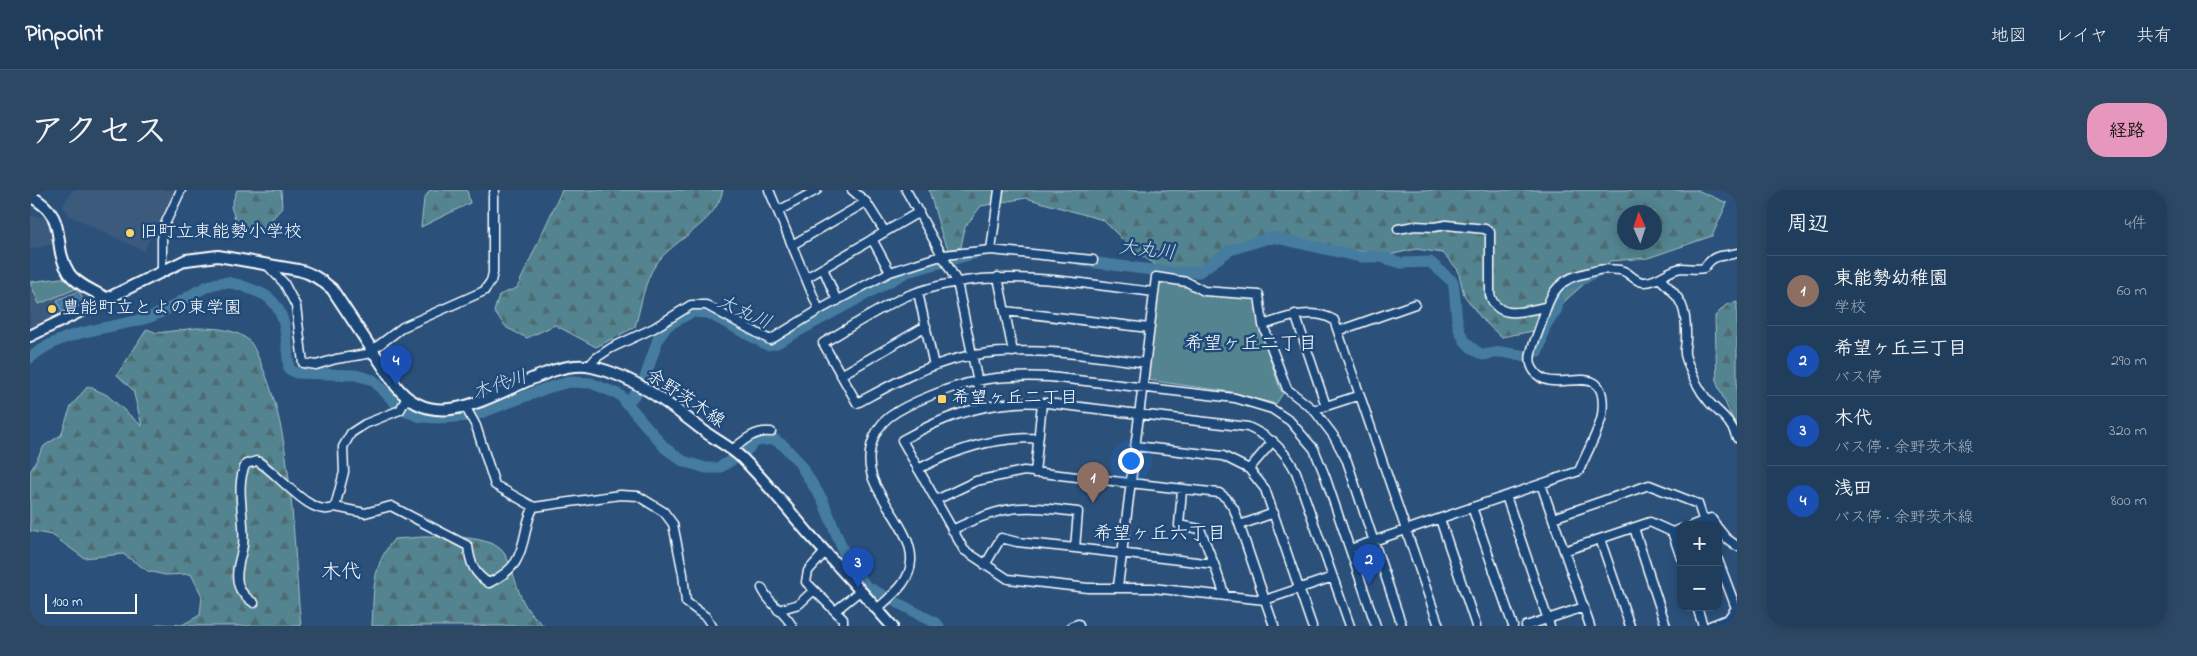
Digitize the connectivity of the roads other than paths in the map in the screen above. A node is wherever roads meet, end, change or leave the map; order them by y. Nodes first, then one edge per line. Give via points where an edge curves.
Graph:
1 (181, 190) edge
2 (495, 190) edge
3 (769, 190) edge
4 (817, 190) edge
5 (852, 190) edge
6 (906, 190) edge
7 (999, 190) edge
8 (30, 196) edge
9 (866, 202) junction
10 (778, 212) junction
11 (919, 212) junction
12 (1398, 229) dead end
13 (885, 232) junction
14 (872, 239) junction
15 (792, 246) junction
16 (991, 250) junction
17 (1737, 253) edge
18 (945, 258) junction
19 (1093, 260) dead end
20 (266, 264) junction
21 (823, 268) junction
22 (162, 272) junction
23 (890, 272) junction
24 (998, 277) junction
25 (806, 278) junction
26 (1660, 279) junction
27 (957, 282) junction
28 (918, 292) junction
29 (1154, 292) junction
30 (108, 299) junction
31 (837, 301) junction
32 (1415, 304) dead end
33 (1546, 307) junction
34 (819, 310) junction
35 (1005, 311) junction
36 (1296, 314) junction
37 (1263, 325) junction
38 (926, 326) junction
39 (1149, 328) junction
40 (1338, 331) junction
41 (30, 336) edge
42 (372, 352) junction
43 (1013, 352) junction
44 (972, 355) junction
45 (1145, 363) junction
46 (590, 366) junction
47 (934, 366) junction
48 (841, 375) junction
49 (978, 381) junction
50 (1142, 388) junction
51 (1360, 395) junction
52 (406, 398) junction
53 (1042, 403) junction
54 (465, 406) junction
55 (1326, 406) junction
56 (983, 407) junction
57 (1314, 410) junction
58 (1139, 413) junction
59 (771, 432) dead end
60 (1038, 438) junction
61 (1737, 438) edge
62 (1272, 441) junction
63 (1135, 446) junction
64 (737, 453) junction
65 (918, 469) junction
66 (1249, 469) junction
67 (1034, 472) junction
68 (1131, 483) junction
69 (1541, 484) junction
70 (1182, 490) junction
71 (1506, 496) junction
72 (936, 500) junction
73 (335, 507) junction
74 (534, 507) junction
75 (1472, 507) junction
76 (1274, 513) junction
77 (1553, 518) junction
78 (1440, 519) junction
79 (1704, 521) edge
80 (1240, 524) junction
81 (1634, 528) junction
82 (952, 530) junction
83 (1406, 530) junction
84 (1677, 530) edge
85 (1672, 532) junction
86 (1722, 533) edge
87 (1600, 539) junction
88 (1374, 541) junction
89 (1677, 546) edge
90 (1737, 546) edge
91 (1075, 548) junction
92 (1350, 549) junction
93 (1564, 551) junction
94 (825, 552) junction
95 (1122, 553) junction
96 (1214, 564) junction
97 (985, 565) junction
98 (1720, 566) edge
99 (1333, 577) junction
100 (1118, 587) junction
101 (762, 588) dead end
102 (1299, 589) junction
103 (814, 590) junction
104 (860, 591) junction
105 (1225, 596) junction
106 (1265, 600) junction
107 (254, 604) dead end
108 (1584, 606) junction
109 (878, 608) junction
110 (778, 610) junction
111 (835, 610) junction
112 (1698, 611) edge
113 (1549, 622) edge
114 (1730, 623) edge
115 (712, 626) edge
116 (792, 626) edge
117 (843, 626) edge
118 (892, 626) edge
119 (1072, 626) edge
120 (1079, 626) edge
121 (1274, 626) edge
122 (1312, 626) edge
123 (1350, 626) edge
124 (1376, 626) edge
125 (1402, 626) edge
126 (1439, 626) edge
127 (1476, 626) edge
128 (1513, 626) edge
129 (1526, 626) edge
130 (1590, 626) edge
131 (1630, 626) edge
132 (1666, 626) edge
133 (1703, 626) edge
134 (1710, 626) edge

1 - 22 street via 165,224
2 - 42 street via 491,282 484,291 403,327
3 - 10 street
4 - 10 street
5 - 9 street
6 - 11 street
7 - 16 street
8 - 30 main road via 46,206 55,219 69,272 76,280
9 - 13 street
9 - 15 street
10 - 15 street
11 - 13 street
11 - 18 street
12 - 33 street via 1446,224 1485,228 1490,232 1492,303 1502,312 1510,313
13 - 14 street
14 - 21 street
14 - 23 street
15 - 25 street
16 - 18 street
16 - 19 street
17 - 26 street via 1716,256 1704,268 1681,268
18 - 23 street
18 - 27 street
20 - 22 main road via 235,258 202,257 186,260
20 - 42 main road via 310,272 319,278 332,289
20 - 42 street via 284,283 294,301 303,364 316,365
21 - 25 street
21 - 31 street
22 - 30 main road
23 - 31 street
24 - 27 street
24 - 29 street
24 - 35 street
25 - 34 street
26 - 33 street via 1641,282 1623,270 1598,268 1561,282
26 - 61 street via 1675,292 1682,305 1686,333 1684,353 1693,377 1708,401 1724,415
27 - 28 street
27 - 44 street
28 - 38 street
28 - 48 street via 823,343
29 - 37 street via 1156,277 1187,282 1204,290 1259,295
29 - 39 street
30 - 41 main road
31 - 34 street
32 - 40 street
33 - 69 street via 1530,356 1532,369 1540,379 1548,382 1591,381 1601,389 1603,401 1602,417 1579,471
34 - 46 street via 770,340 706,305 691,305 654,328 612,348
35 - 39 street
35 - 43 street
36 - 37 street
36 - 40 street via 1328,316 1334,320
36 - 55 street
37 - 57 street via 1287,389
38 - 47 street
38 - 48 street
39 - 45 street
40 - 51 street
42 - 52 main road
43 - 44 street
43 - 45 street via 1042,350
44 - 47 street
44 - 49 street
45 - 50 street
46 - 54 main road, 余野茨木線 via 558,368
46 - 64 main road, 余野茨木線 via 640,387 669,404
47 - 48 street via 857,402
49 - 50 street via 1029,376
49 - 56 street
49 - 109 street via 920,400 890,417 872,440 869,456 873,481 904,534 911,561 904,584
50 - 58 street
50 - 92 street via 1235,398 1272,409 1290,420 1314,449
51 - 55 street
51 - 83 street
52 - 54 main road, 余野茨木線 via 420,406 433,408
52 - 73 street via 400,410 351,433 343,447 344,472
53 - 56 street
53 - 58 street
53 - 60 street
54 - 74 street via 476,426 495,485
55 - 57 street
56 - 65 street via 941,419 902,440
57 - 88 street via 1347,461
58 - 62 street via 1231,423 1248,427
58 - 63 street
59 - 64 street via 754,434
60 - 65 street via 989,441 945,455
60 - 67 street
62 - 66 street
62 - 99 street via 1296,472
63 - 66 street via 1223,456
63 - 68 street
64 - 94 main road, 余野茨木線
65 - 72 street
66 - 76 street via 1265,489
67 - 68 street
67 - 72 street via 1024,471 976,481
68 - 70 street
68 - 95 street
69 - 71 street
69 - 77 street
70 - 80 street via 1219,493 1230,503
70 - 96 street via 1179,525 1200,529
71 - 75 street
71 - 113 street
72 - 82 street
73 - 74 street via 365,513 391,506 417,518 468,546 470,563 479,577 489,583 503,576 517,561 529,514
73 - 107 street via 320,510 298,495 268,466 257,461 246,464 241,478 243,544 237,566 238,582 245,597
74 - 115 street via 620,495 638,496 664,512 673,524 686,602 706,617
75 - 78 street
75 - 128 street
76 - 80 street
76 - 102 street
77 - 79 street via 1649,485 1698,504
77 - 93 street
78 - 83 street
78 - 127 street
80 - 106 street
81 - 85 street via 1650,522
81 - 87 street
81 - 132 street
82 - 91 street via 992,512 1016,507 1078,512
82 - 97 street via 964,550
83 - 88 street
83 - 126 street
84 - 85 street
85 - 89 street
86 - 90 street
87 - 93 street
87 - 131 street
88 - 92 street
88 - 125 street
91 - 95 street
91 - 97 street via 1001,538
92 - 124 street
93 - 108 street
94 - 103 street via 806,577 806,582
94 - 104 main road, 余野茨木線
95 - 96 street
95 - 100 street
96 - 105 street
97 - 100 street via 1008,579 1088,588
98 - 114 street via 1736,608
99 - 102 street
99 - 123 street
100 - 105 street
101 - 110 street via 766,598
102 - 106 street
102 - 122 street
103 - 110 street via 799,604
103 - 111 street
104 - 109 main road, 余野茨木線
104 - 111 street
105 - 106 street
106 - 121 street
108 - 113 street
108 - 130 street
109 - 118 main road, 余野茨木線
110 - 116 street
111 - 117 street via 843,619
112 - 133 street
113 - 129 street
114 - 134 street
119 - 120 street

